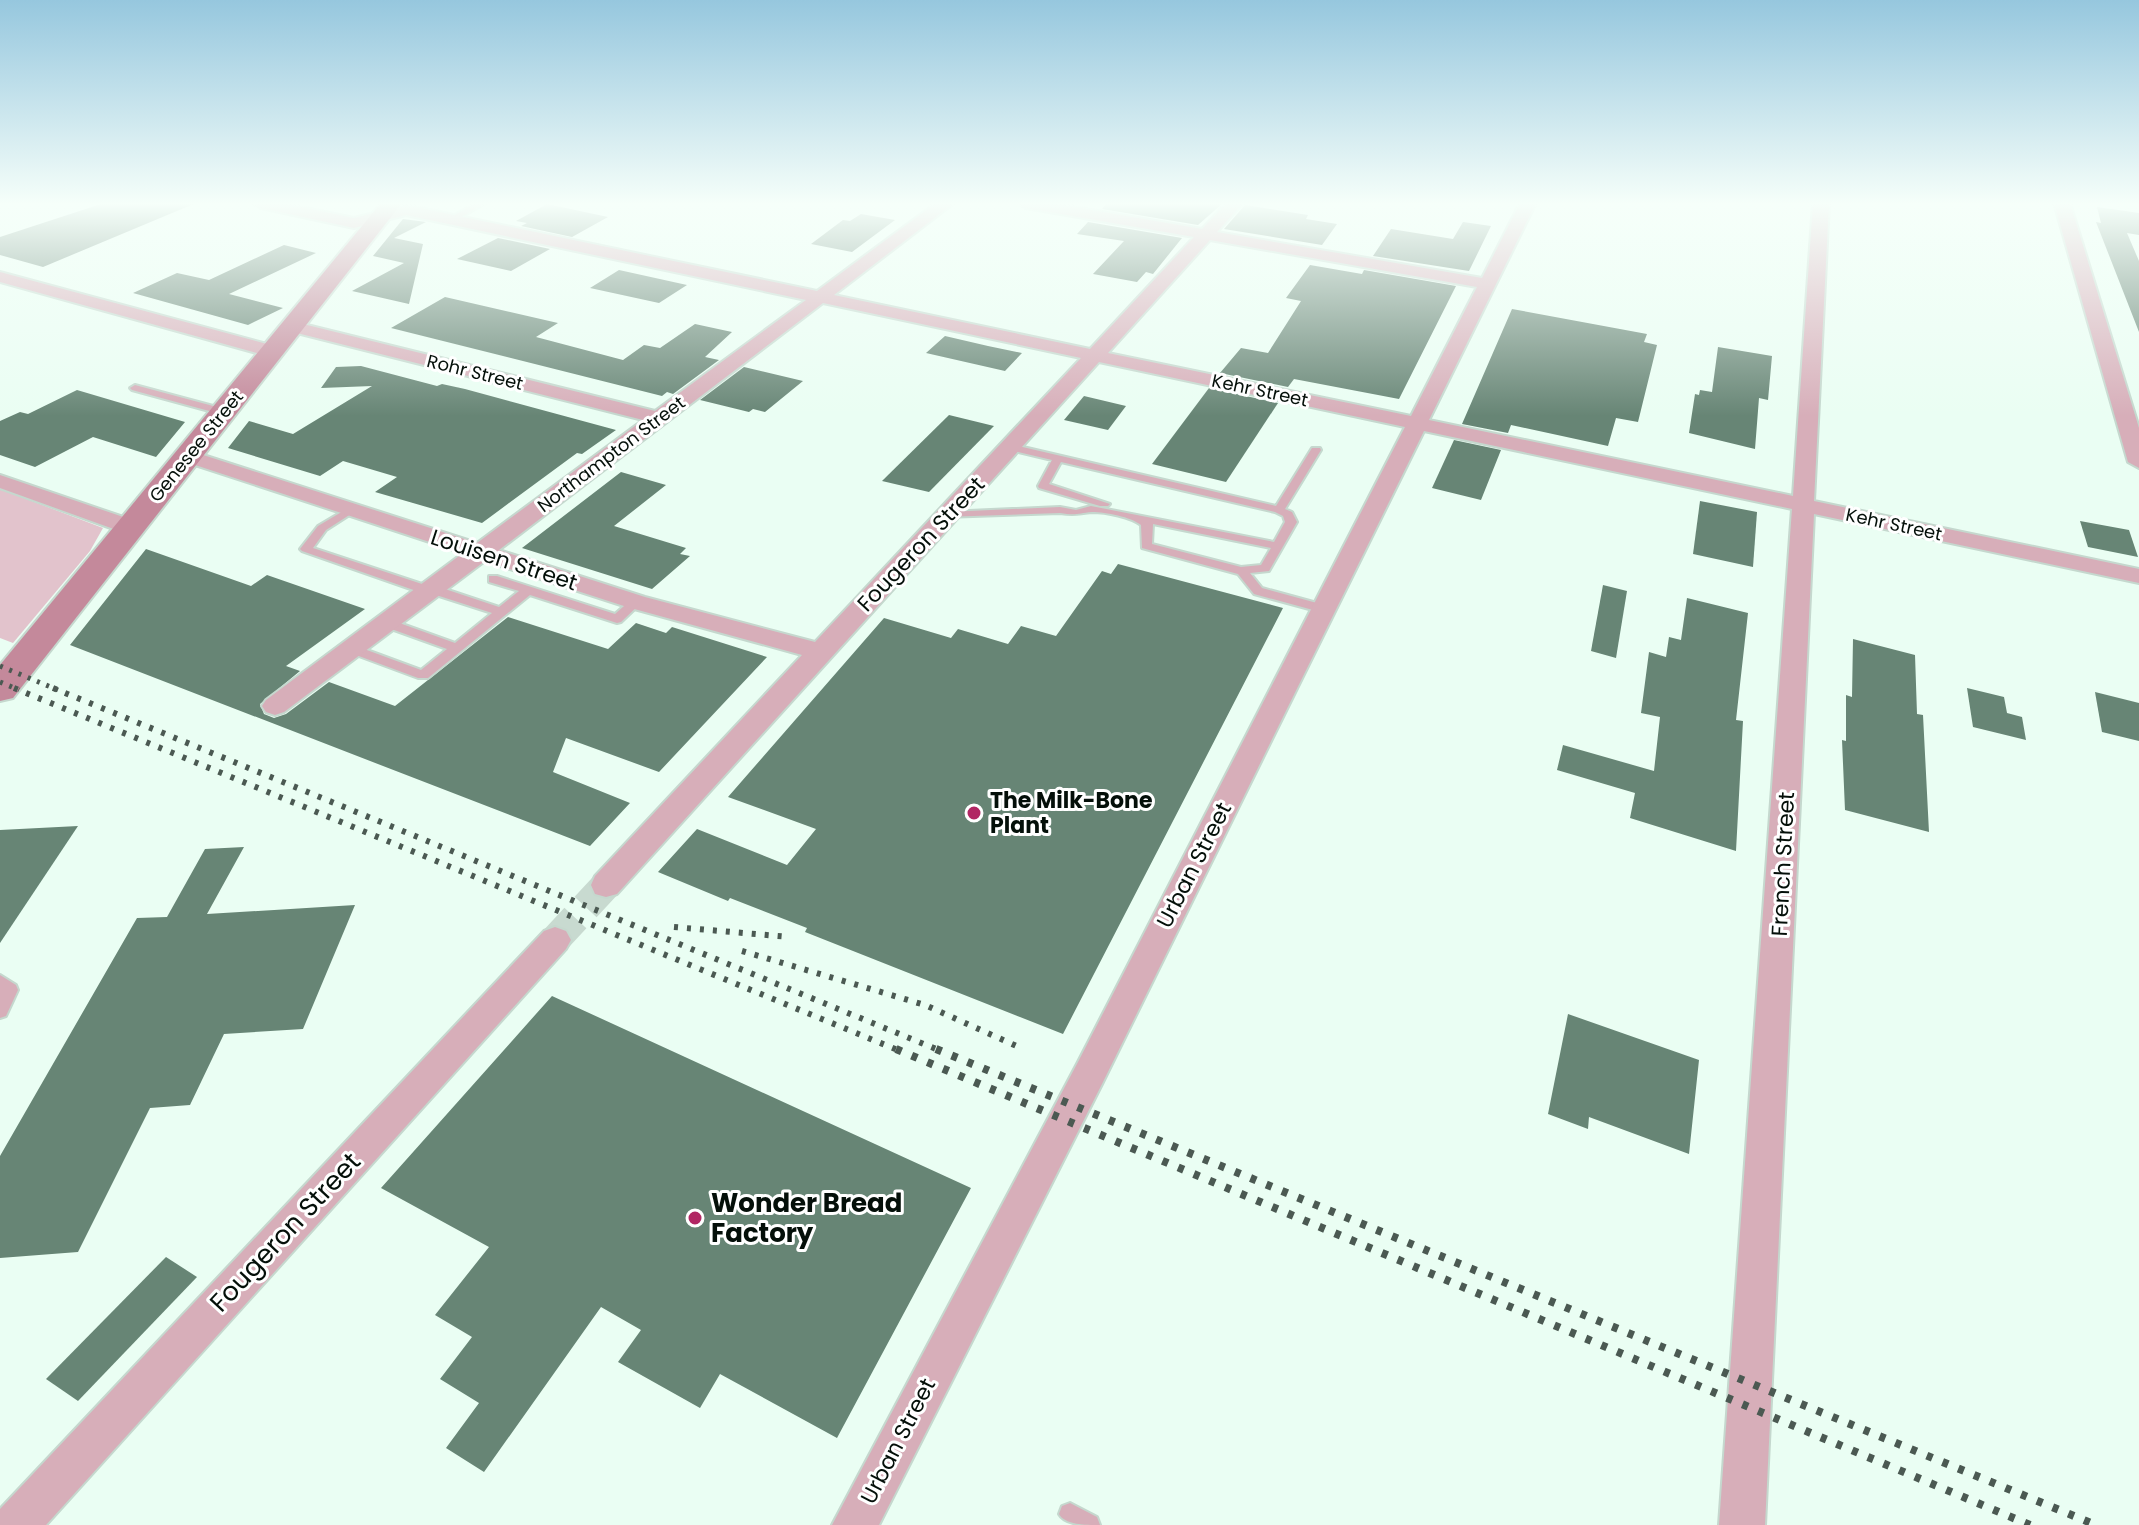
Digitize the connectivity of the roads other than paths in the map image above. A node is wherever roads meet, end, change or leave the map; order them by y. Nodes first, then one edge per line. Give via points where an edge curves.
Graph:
1 (334, 274) edge
2 (710, 274) edge
3 (850, 274) edge
4 (1170, 274) edge
5 (1431, 274) edge
6 (1492, 274) edge
7 (1817, 274) edge
8 (2083, 274) edge
9 (0, 277) edge
10 (1487, 284) junction
11 (819, 297) junction
12 (291, 326) junction
13 (271, 351) junction
14 (1095, 355) junction
15 (135, 388) dead end
16 (224, 412) junction
17 (658, 418) junction
18 (1417, 424) junction
19 (1010, 447) junction
20 (1316, 450) dead end
21 (190, 457) junction
22 (1058, 458) junction
23 (2139, 462) edge
24 (0, 481) edge
25 (1805, 506) junction
26 (350, 510) junction
27 (1279, 510) junction
28 (1122, 514) junction
29 (947, 515) junction
30 (1138, 517) junction
31 (130, 527) junction
32 (1278, 546) junction
33 (481, 553) junction
34 (513, 563) junction
35 (1242, 571) junction
36 (2139, 576) edge
37 (431, 590) junction
38 (528, 590) junction
39 (636, 602) junction
40 (1324, 609) junction
41 (501, 612) junction
42 (387, 623) junction
43 (457, 648) junction
44 (352, 649) junction
45 (821, 652) junction
46 (0, 689) edge
47 (275, 706) dead end
48 (606, 885) tunnel mouth
49 (555, 940) tunnel mouth
50 (0, 982) edge
51 (0, 1011) edge
52 (16, 1525) edge
53 (855, 1525) edge
54 (1742, 1525) edge

1 - 12 main road, Genesee Street
2 - 11 street, Kehr Street
3 - 11 street, Northampton Street
4 - 14 street, Fougeron Street
5 - 10 street
6 - 10 street, Urban Street
7 - 25 street, French Street
8 - 23 street
9 - 13 street
10 - 18 street, Urban Street
11 - 14 street, Kehr Street
11 - 17 street, Northampton Street
12 - 13 main road, Genesee Street
12 - 17 street, Rohr Street
13 - 16 main road, Genesee Street
14 - 18 street, Kehr Street
14 - 19 street, Fougeron Street
15 - 16 lane
16 - 21 main road, Genesee Street
17 - 33 street, Northampton Street
18 - 25 street, Kehr Street
18 - 40 street, Urban Street
19 - 22 lane
19 - 29 street, Fougeron Street
20 - 27 lane
21 - 26 street, Louisen Street
21 - 31 main road, Genesee Street
22 - 27 lane
22 - 28 lane via 1043,486 1112,506
24 - 31 street
25 - 36 street, Kehr Street
25 - 54 street, French Street
26 - 33 street, Louisen Street
26 - 37 lane via 322,528 306,549
27 - 32 lane via 1291,522
28 - 29 lane via 1091,509
28 - 30 lane
29 - 45 street, Fougeron Street
30 - 32 lane
30 - 35 lane via 1148,529 1146,546
31 - 46 main road, Genesee Street
32 - 35 lane via 1265,568
33 - 34 street, Louisen Street
33 - 37 street, Northampton Street
34 - 38 lane via 493,579
34 - 39 street, Louisen Street
35 - 40 lane via 1258,591
37 - 41 lane
37 - 42 street, Northampton Street
38 - 39 lane via 617,619
38 - 41 lane
39 - 45 street, Louisen Street
40 - 53 street, Urban Street
41 - 43 lane
42 - 43 lane
42 - 44 street, Northampton Street
43 - 44 lane via 423,675
44 - 47 street, Northampton Street
45 - 48 street, Fougeron Street
49 - 52 street, Fougeron Street
50 - 51 lane via 10,990

